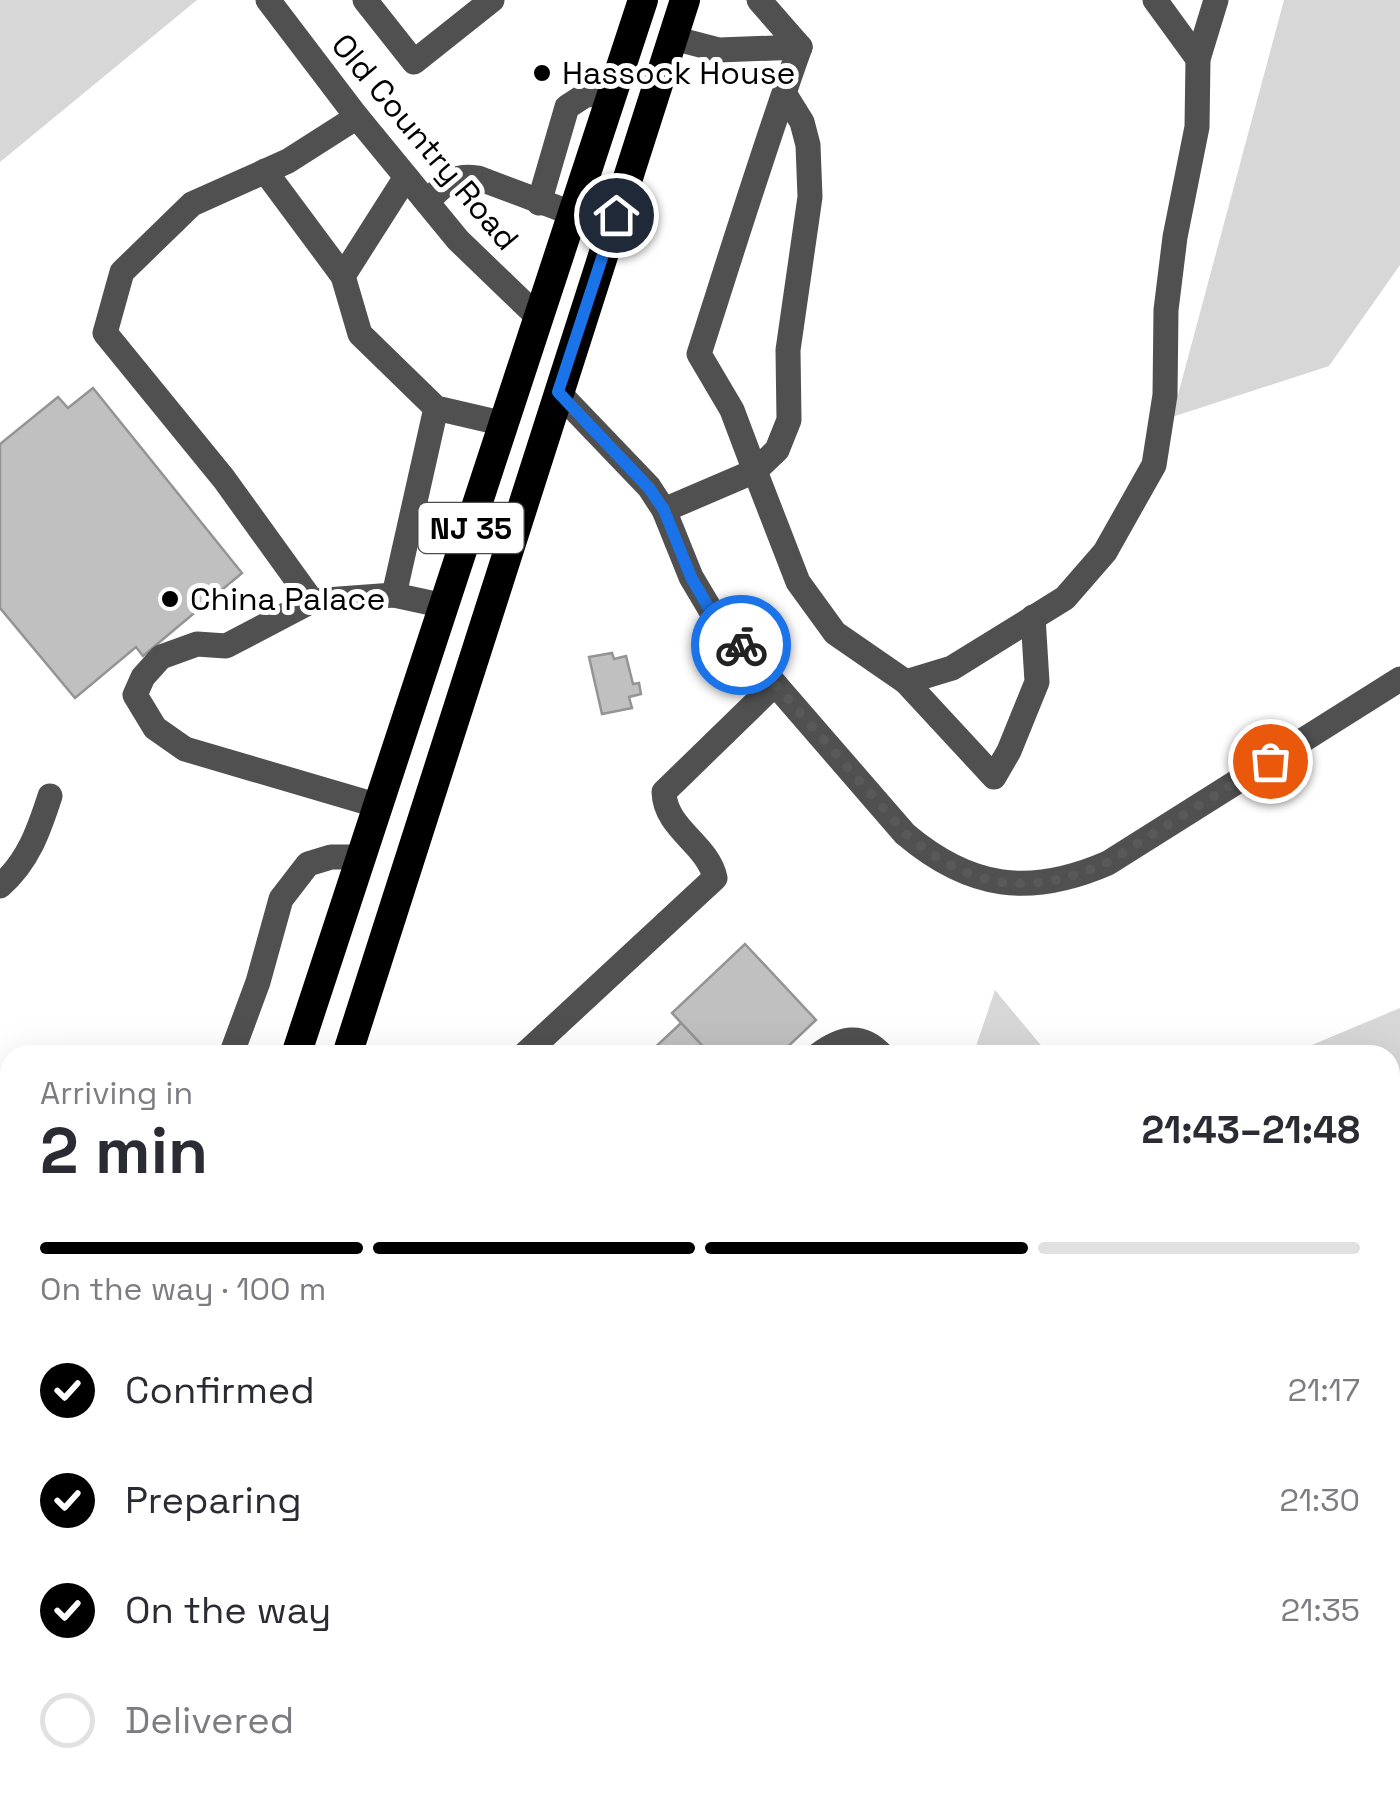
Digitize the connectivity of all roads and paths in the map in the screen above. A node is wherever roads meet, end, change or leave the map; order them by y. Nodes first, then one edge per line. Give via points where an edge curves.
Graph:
1 (268, 0) edge
2 (366, 0) edge
3 (492, 0) edge
4 (644, 0) edge
5 (686, 0) edge
6 (759, 0) edge
7 (1155, 0) edge
8 (1216, 0) edge
9 (673, 38) junction
10 (800, 47) junction
11 (1198, 59) junction
12 (784, 93) junction
13 (612, 98) junction
14 (357, 117) junction
15 (265, 171) junction
16 (406, 177) junction
17 (427, 202) junction
18 (539, 203) junction
19 (574, 214) junction
20 (344, 276) junction
21 (540, 319) junction
22 (558, 392) junction
23 (436, 408) junction
24 (506, 424) junction
25 (755, 471) junction
26 (664, 510) junction
27 (394, 594) junction
28 (312, 601) junction
29 (445, 606) junction
30 (1033, 617) junction
31 (1400, 679) edge
32 (906, 682) junction
33 (775, 684) junction
34 (50, 796) dead end
35 (379, 806) junction
36 (362, 857) junction
37 (0, 886) edge
38 (235, 1045) edge
39 (299, 1045) edge
40 (350, 1045) edge
41 (535, 1045) edge
42 (833, 1045) edge
43 (873, 1045) edge

1 - 14 street, Old Country Road
2 - 3 street via 414,62
4 - 13 highway, NJ 35
5 - 9 highway, NJ 35
6 - 10 street
7 - 11 street
8 - 11 street
9 - 10 street via 719,50
9 - 22 highway, NJ 35
10 - 12 street
11 - 30 street via 1197,127 1175,236 1154,464 1106,552 1065,598
12 - 25 street via 808,145 810,197 788,350 789,420 777,450
12 - 25 street via 699,354 732,410
13 - 18 street via 587,94 567,106
13 - 19 highway, NJ 35
14 - 15 street
14 - 16 street, Old Country Road
15 - 20 street
15 - 28 street via 192,204 122,272 104,333 224,479
16 - 17 street, Old Country Road
16 - 20 street
17 - 18 street via 462,176
17 - 21 street, Old Country Road
18 - 19 street
19 - 21 highway, NJ 35
20 - 23 street via 360,334
21 - 24 highway, NJ 35
22 - 26 street
22 - 40 highway, NJ 35
23 - 24 street
23 - 27 street
24 - 29 highway, NJ 35
25 - 26 street
25 - 32 street via 798,582 835,634
26 - 33 street via 710,610
27 - 28 street
27 - 29 street
28 - 35 street via 226,646 198,644 161,657 135,695 155,728 185,748
29 - 35 highway, NJ 35
30 - 32 street via 952,668
30 - 32 street via 1037,682 994,777
31 - 33 street via 1108,862 1065,880 1024,885 973,876 932,856
33 - 41 street via 664,792 665,809 715,878
34 - 37 street via 24,861
35 - 36 highway, NJ 35
36 - 38 street via 308,864 281,899
36 - 39 highway, NJ 35
42 - 43 street via 854,1038

